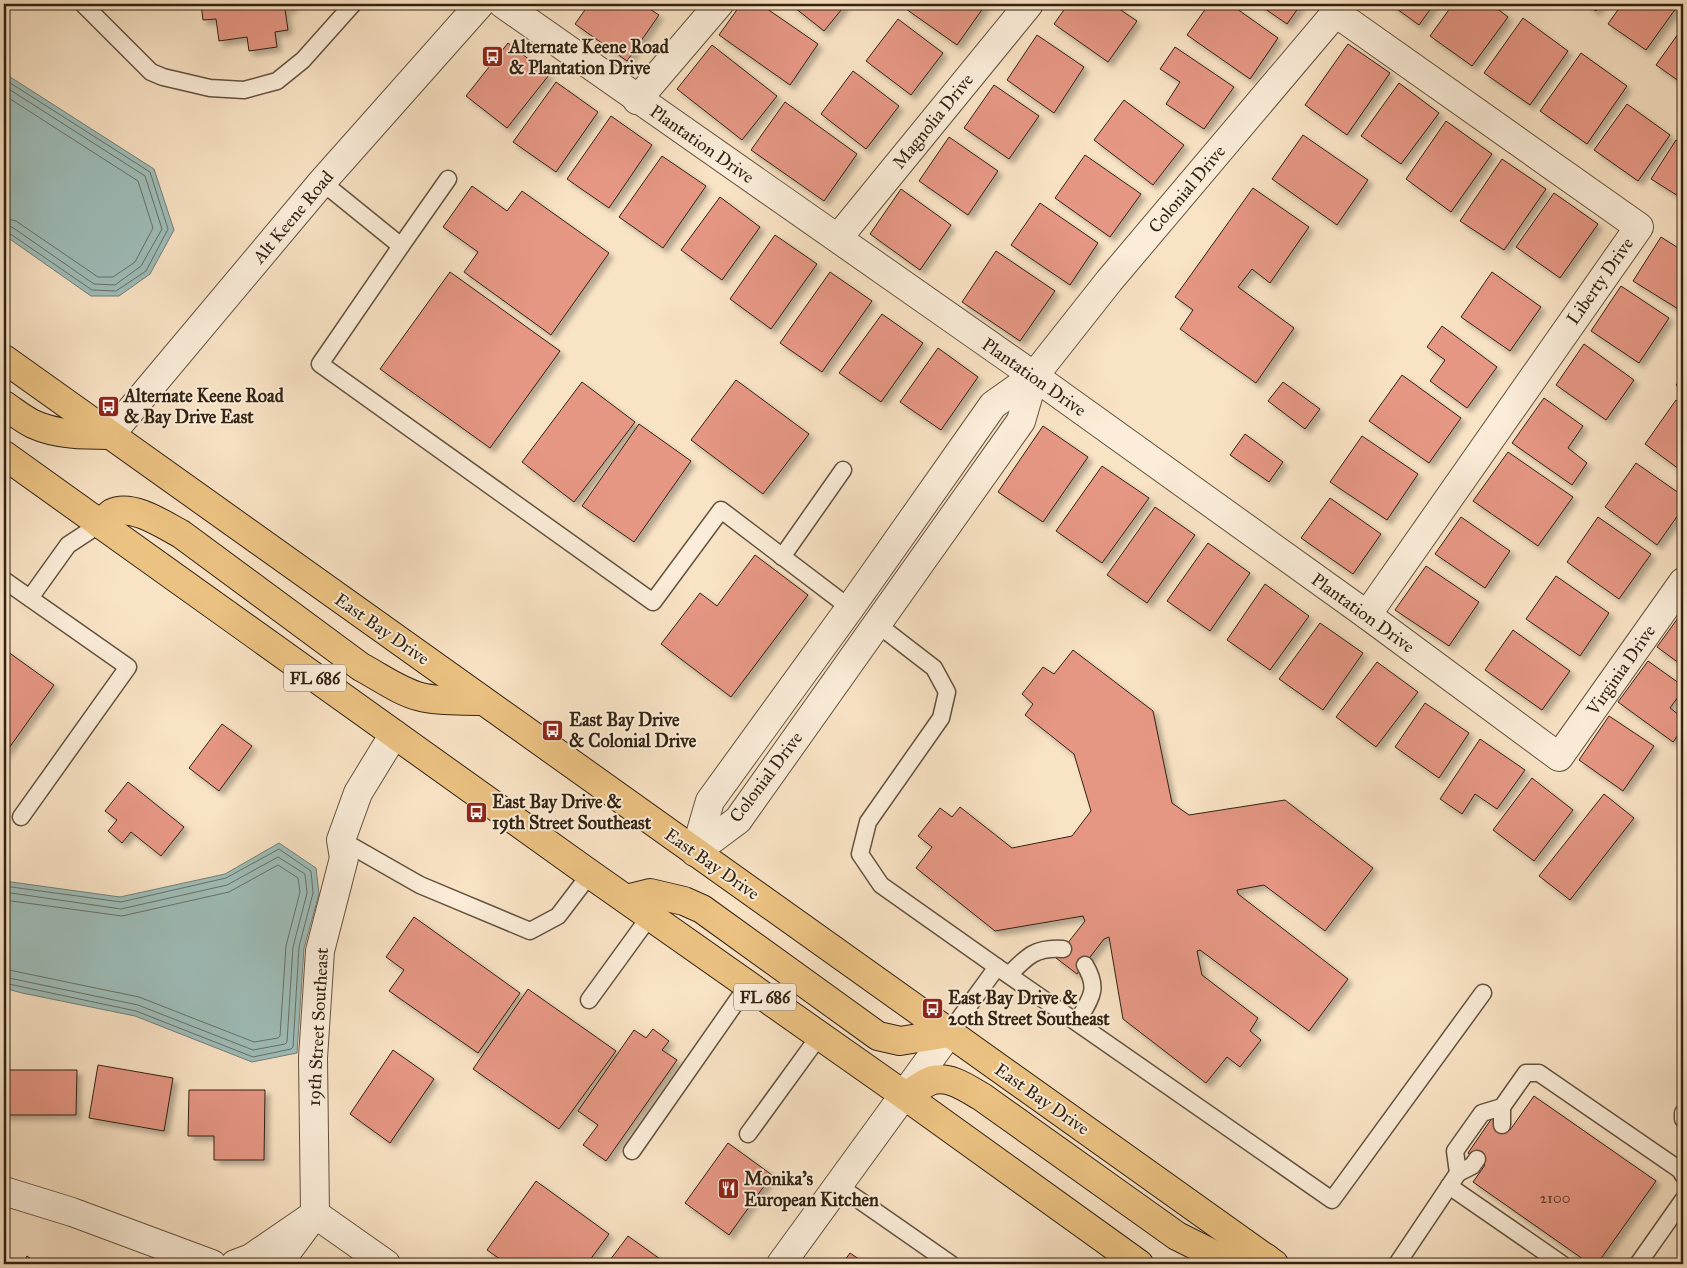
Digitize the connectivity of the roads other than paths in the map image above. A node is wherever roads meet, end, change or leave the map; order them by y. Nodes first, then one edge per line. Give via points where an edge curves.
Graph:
1 (84, 4) edge
2 (353, 4) edge
3 (480, 4) edge
4 (503, 4) edge
5 (719, 4) edge
6 (1029, 4) edge
7 (1339, 8) edge
8 (637, 100) junction
9 (448, 178) dead end
10 (322, 182) junction
11 (838, 238) junction
12 (401, 246) junction
13 (4, 359) edge
14 (1034, 376) junction
15 (4, 405) edge
16 (110, 435) junction
17 (4, 455) edge
18 (843, 470) dead end
19 (100, 524) junction
20 (782, 557) junction
21 (4, 580) edge
22 (1683, 582) edge
23 (30, 598) junction
24 (850, 608) junction
25 (1367, 615) junction
26 (877, 624) junction
27 (483, 701) junction
28 (394, 734) junction
29 (1559, 757) joint
30 (21, 817) dead end
31 (341, 840) junction
32 (695, 852) junction
33 (590, 874) junction
34 (626, 899) junction
35 (650, 916) junction
36 (1063, 949) dead end
37 (1085, 964) dead end
38 (1003, 971) junction
39 (748, 985) junction
40 (1483, 993) dead end
41 (589, 1000) dead end
42 (1077, 1022) junction
43 (949, 1033) junction
44 (820, 1035) junction
45 (904, 1095) junction
46 (1502, 1107) junction
47 (1683, 1113) edge
48 (1683, 1119) edge
49 (1502, 1125) dead end
50 (748, 1134) dead end
51 (632, 1151) dead end
52 (1477, 1159) dead end
53 (1683, 1175) edge
54 (1454, 1180) junction
55 (839, 1186) junction
56 (4, 1191) edge
57 (1683, 1200) edge
58 (315, 1214) junction
59 (1270, 1261) edge
60 (212, 1264) edge
61 (235, 1264) edge
62 (278, 1264) edge
63 (386, 1264) edge
64 (781, 1264) edge
65 (951, 1264) edge
66 (1139, 1264) edge
67 (1397, 1264) edge
68 (1562, 1264) edge
69 (1638, 1264) edge

1 - 2 lane via 150,72 210,88 244,90 277,82 303,60
3 - 10 street, Alt Keene Road
4 - 8 street, Plantation Drive
5 - 8 street
6 - 11 street, Magnolia Drive
7 - 14 street, Colonial Drive via 1109,281
7 - 25 street, Liberty Drive via 1639,227
8 - 11 street, Plantation Drive
9 - 12 lane
10 - 12 lane
10 - 16 street, Alt Keene Road
11 - 14 street, Plantation Drive
12 - 20 lane via 320,364 653,602 721,510
13 - 16 main road, East Bay Drive
14 - 24 street, Colonial Drive via 992,405
14 - 25 street, Plantation Drive
14 - 26 street, Colonial Drive via 1021,421
15 - 16 main road via 50,430
16 - 27 main road, East Bay Drive
17 - 19 main road, FL 686
18 - 20 lane
19 - 23 lane via 68,545
19 - 27 main road via 111,514 121,511 136,512 155,520 181,534 361,667 384,680 420,697
19 - 28 main road, FL 686
20 - 24 lane
21 - 23 lane
22 - 29 street, Virginia Drive
23 - 30 lane via 128,668
24 - 32 street, Colonial Drive via 710,801
25 - 29 street, Plantation Drive
26 - 32 street, Colonial Drive via 738,820
26 - 38 lane via 934,668 947,692 941,718 868,822 860,854 881,885
27 - 32 main road, East Bay Drive
28 - 31 street, 19th Street Southeast via 358,793
28 - 33 main road, FL 686
31 - 33 lane via 420,885 530,932 558,916
31 - 58 street, 19th Street Southeast via 344,858 320,951 313,1058
32 - 43 main road, East Bay Drive
33 - 34 main road, FL 686
34 - 35 main road, FL 686
34 - 43 main road via 650,893 702,909 878,1036 900,1041
35 - 39 main road, FL 686
35 - 41 lane
36 - 38 lane via 1049,948 1036,952
37 - 42 lane via 1092,977 1093,989 1090,1001
38 - 42 lane
38 - 43 lane
39 - 44 main road, FL 686
39 - 51 lane
40 - 42 lane via 1332,1200
43 - 45 street
43 - 59 main road, East Bay Drive
44 - 45 main road, FL 686
44 - 50 lane
45 - 55 street
45 - 59 main road via 934,1080 952,1081 982,1097 1177,1236 1213,1254 1232,1259 1243,1257
45 - 66 main road, FL 686
46 - 49 lane
46 - 53 lane via 1526,1073 1539,1074
46 - 54 lane via 1482,1113 1455,1151
47 - 48 lane
52 - 54 lane
54 - 67 lane
54 - 68 lane
55 - 64 street
55 - 65 lane
56 - 60 street via 72,1212
57 - 69 lane
58 - 61 street via 251,1258
58 - 62 street
58 - 63 street

